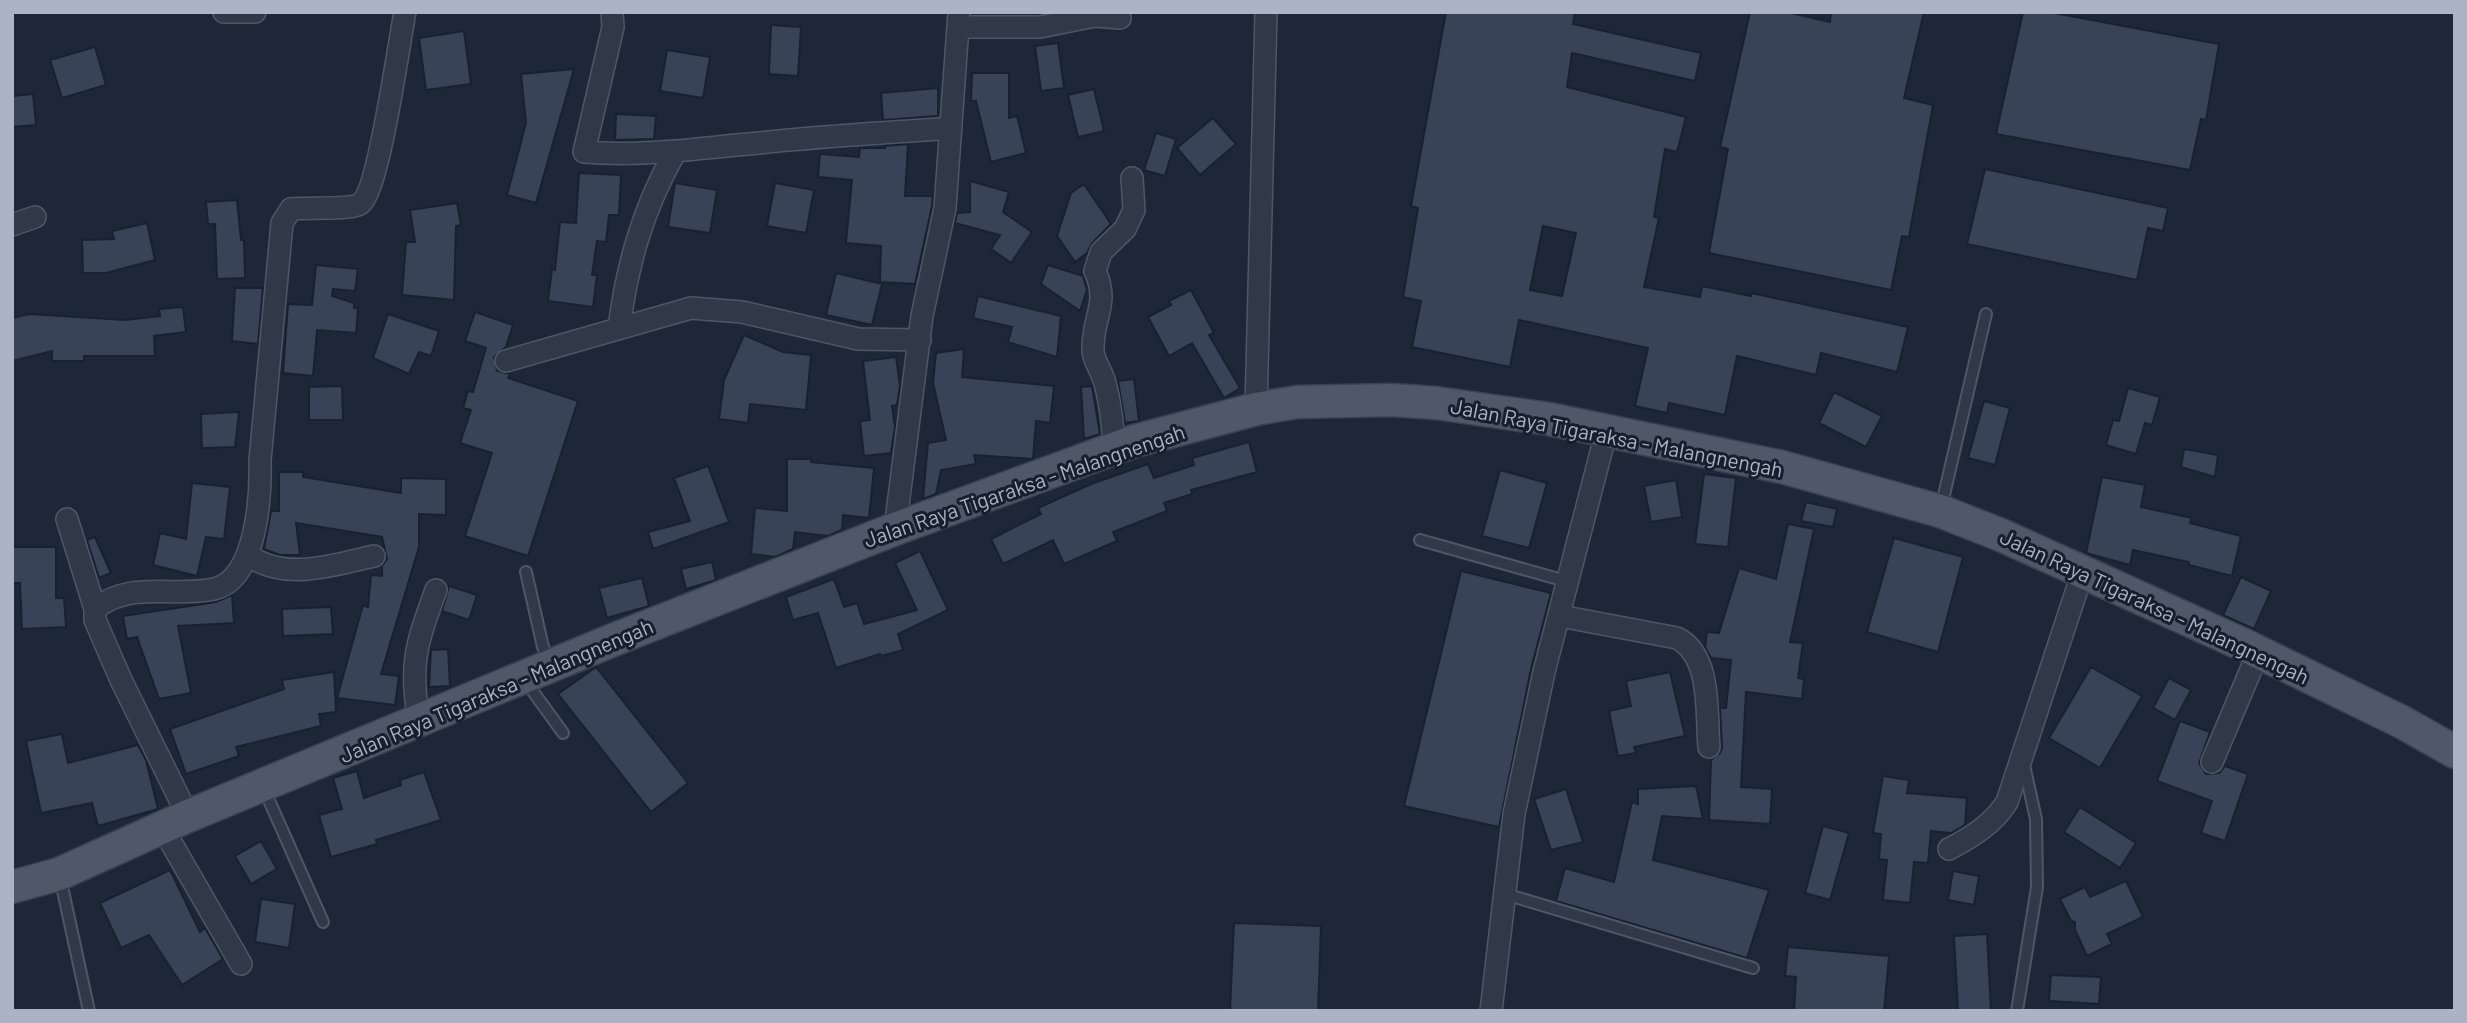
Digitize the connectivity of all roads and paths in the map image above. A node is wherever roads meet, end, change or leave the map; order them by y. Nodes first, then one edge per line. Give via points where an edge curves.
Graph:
1 (224, 12) edge
2 (254, 12) edge
3 (405, 12) edge
4 (612, 12) edge
5 (1266, 12) edge
6 (1119, 18) dead end
7 (958, 20) edge
8 (951, 128) junction
9 (674, 153) junction
10 (1132, 178) dead end
11 (35, 217) dead end
12 (12, 225) edge
13 (1986, 314) dead end
14 (619, 328) junction
15 (920, 340) junction
16 (506, 360) dead end
17 (1256, 409) junction
18 (1606, 433) junction
19 (1115, 450) junction
20 (1940, 511) junction
21 (67, 519) dead end
22 (895, 529) junction
23 (1420, 540) dead end
24 (248, 555) junction
25 (374, 556) dead end
26 (2083, 570) junction
27 (526, 572) dead end
28 (1569, 582) junction
29 (436, 590) dead end
30 (95, 609) junction
31 (1560, 616) junction
32 (2258, 653) junction
33 (553, 666) junction
34 (524, 678) junction
35 (419, 722) junction
36 (563, 733) dead end
37 (1709, 747) dead end
38 (2455, 752) edge
39 (2022, 759) junction
40 (2212, 762) dead end
41 (263, 787) junction
42 (175, 822) junction
43 (1949, 849) dead end
44 (59, 874) junction
45 (12, 887) edge
46 (1505, 894) junction
47 (323, 922) dead end
48 (241, 964) dead end
49 (1753, 968) dead end
50 (89, 1011) edge
51 (1491, 1011) edge
52 (2017, 1011) edge

1 - 2 street
3 - 24 street via 368,195 360,204 345,209 292,209 282,223 261,489
4 - 9 street via 613,27 584,152
5 - 17 street
6 - 7 street via 1095,16 1040,27
7 - 8 street
8 - 9 street
8 - 15 street via 945,208
9 - 14 street via 652,195 635,244
10 - 19 street via 1134,210 1125,229 1101,252 1095,271 1103,303 1093,353 1112,410
11 - 12 street
13 - 20 lane
14 - 15 street via 664,313 708,307 858,339
14 - 16 street
15 - 22 street
17 - 18 main road, Jalan Raya Tigaraksa - Malangnengah via 1297,402 1436,403 1549,419
17 - 19 main road, Jalan Raya Tigaraksa - Malangnengah
18 - 20 main road, Jalan Raya Tigaraksa - Malangnengah via 1782,467
18 - 28 street
19 - 22 main road, Jalan Raya Tigaraksa - Malangnengah
20 - 26 main road, Jalan Raya Tigaraksa - Malangnengah
21 - 30 street
22 - 33 main road, Jalan Raya Tigaraksa - Malangnengah
23 - 28 lane
24 - 25 street via 263,565 294,570
24 - 30 street via 225,584 214,589 141,590 105,600
26 - 32 main road, Jalan Raya Tigaraksa - Malangnengah
26 - 39 street
27 - 33 lane via 543,647
28 - 31 street
29 - 35 street via 418,639 412,681
30 - 42 street via 95,620
31 - 37 street via 1677,638 1690,646 1700,661
31 - 46 street via 1514,814
32 - 38 main road, Jalan Raya Tigaraksa - Malangnengah
32 - 40 street
33 - 34 main road, Jalan Raya Tigaraksa - Malangnengah
34 - 35 main road, Jalan Raya Tigaraksa - Malangnengah
34 - 36 lane
35 - 41 main road, Jalan Raya Tigaraksa - Malangnengah
39 - 43 street via 2001,811 1973,836
39 - 52 lane via 2036,819 2038,862
41 - 42 main road, Jalan Raya Tigaraksa - Malangnengah
41 - 47 lane
42 - 44 main road, Jalan Raya Tigaraksa - Malangnengah
42 - 48 street
44 - 45 main road, Jalan Raya Tigaraksa - Malangnengah
44 - 50 lane
46 - 49 lane
46 - 51 street

